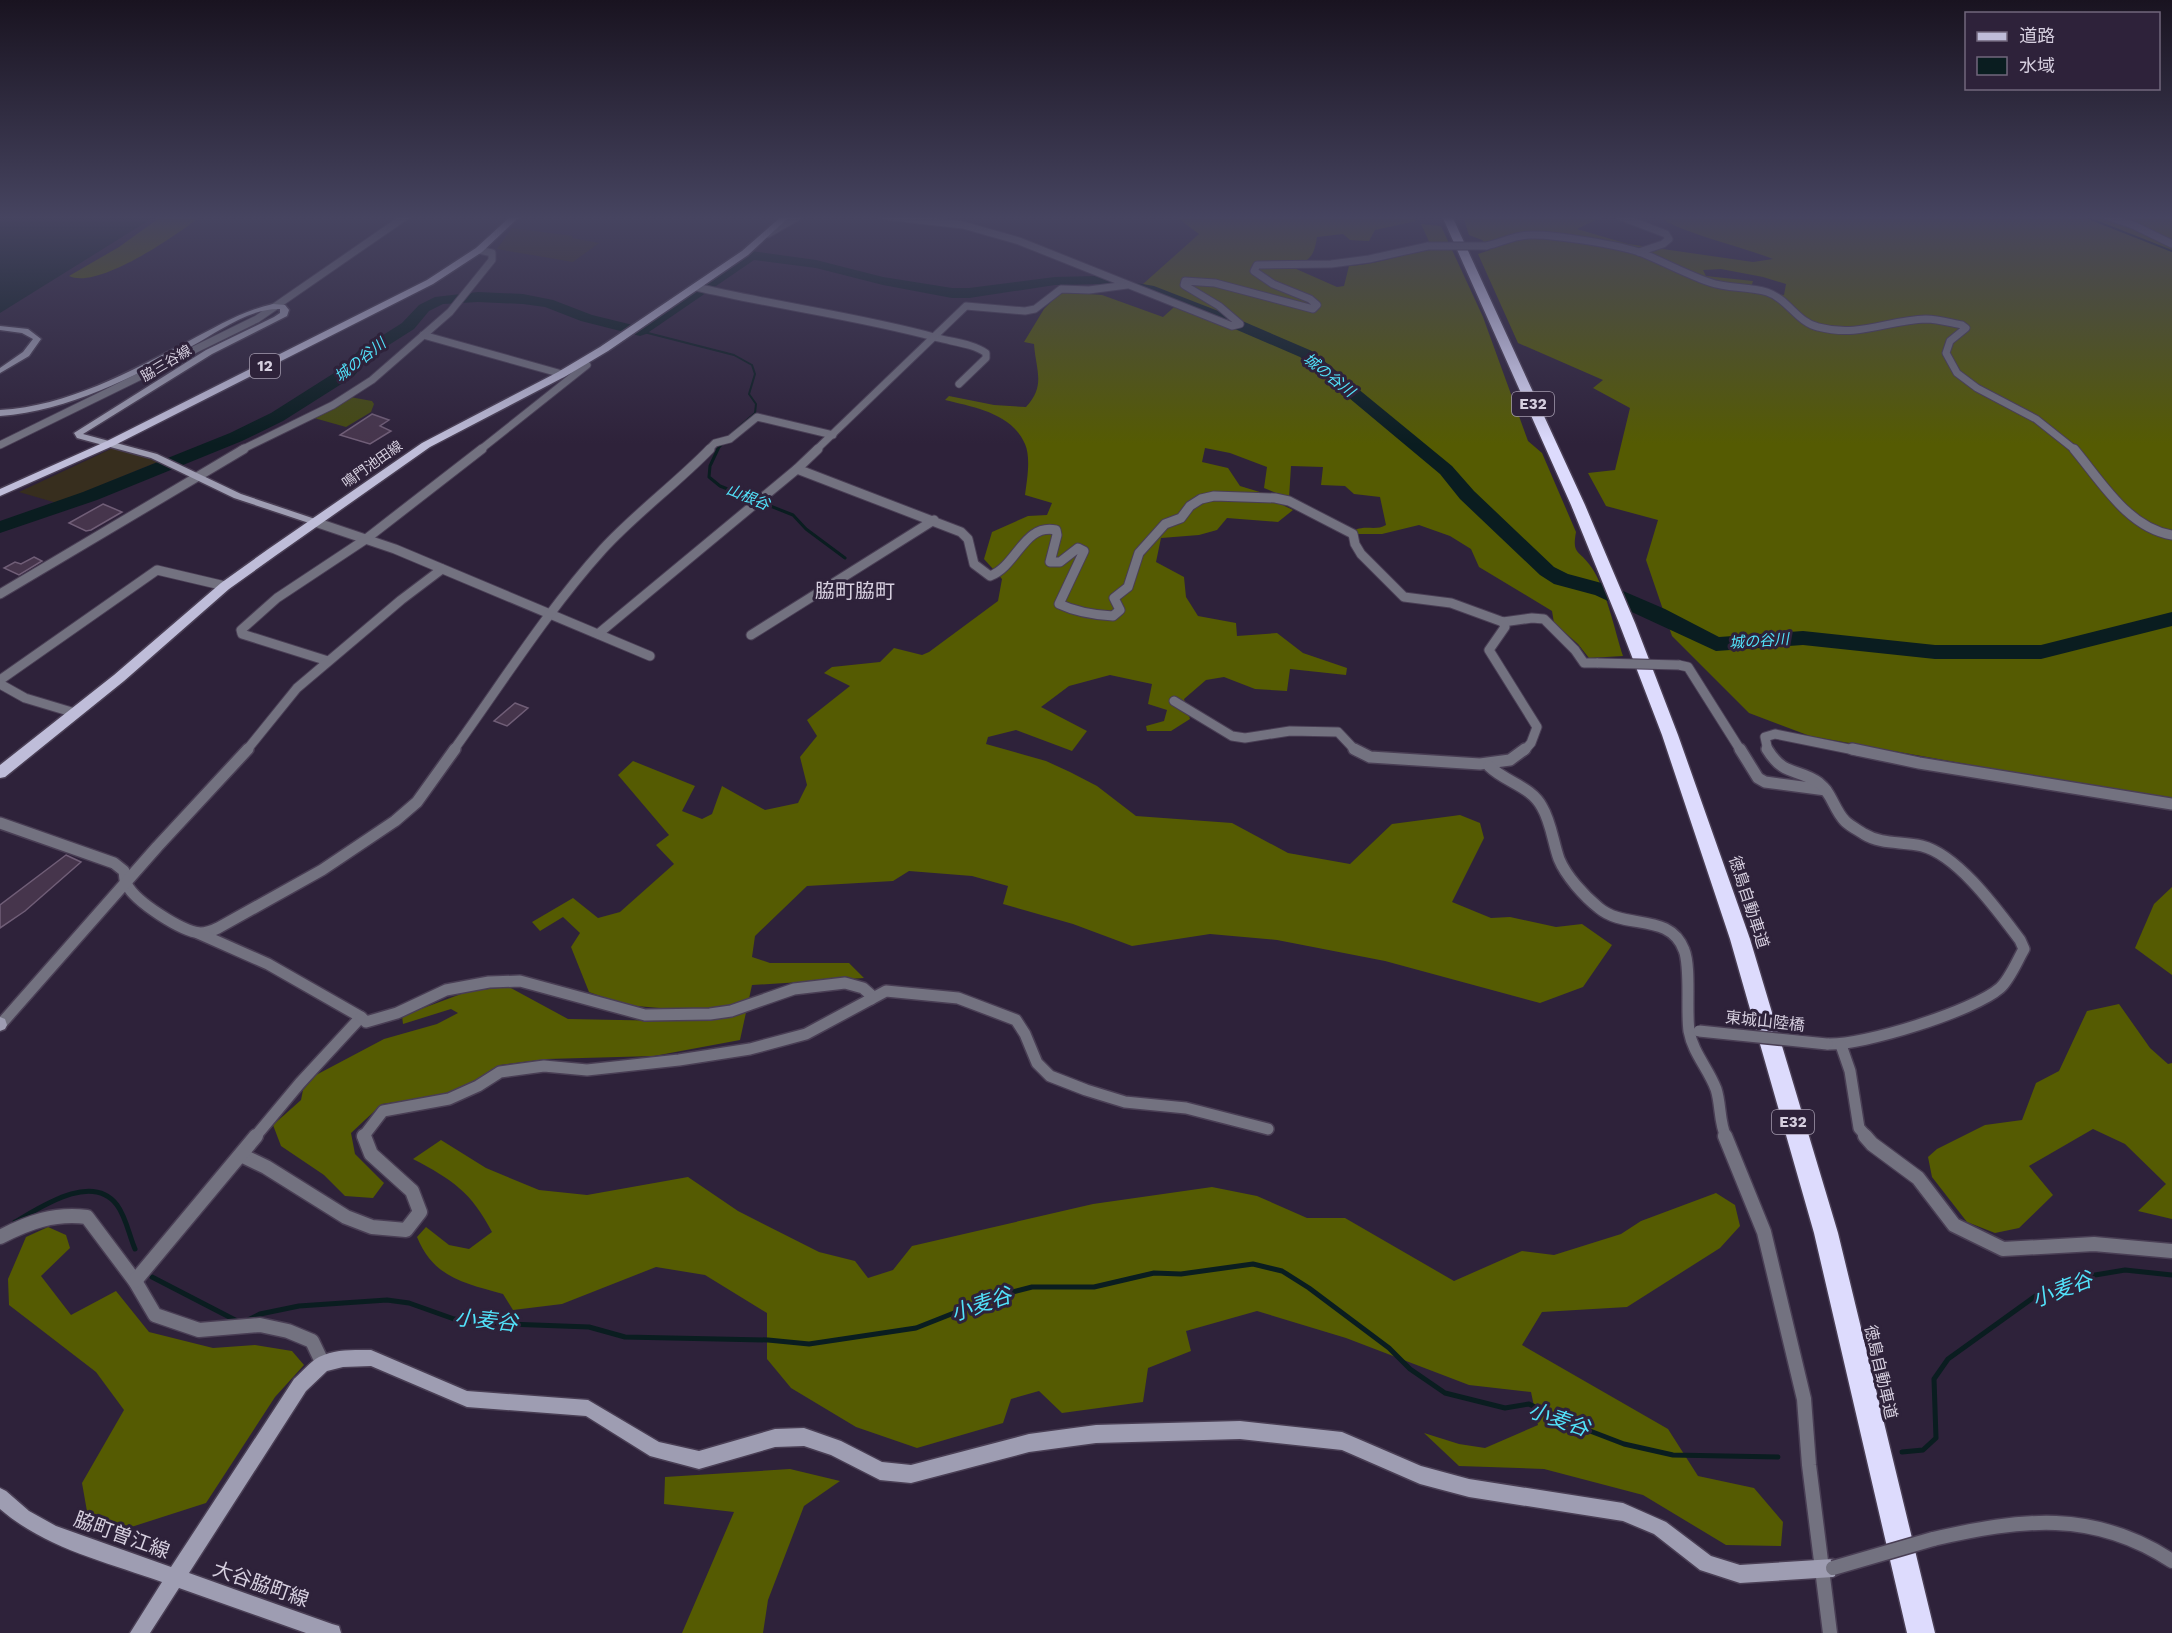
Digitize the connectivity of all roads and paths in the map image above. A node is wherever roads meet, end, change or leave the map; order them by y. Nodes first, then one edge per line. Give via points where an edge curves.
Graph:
1 (298, 292) edge
2 (410, 292) edge
3 (467, 292) edge
4 (688, 292) edge
5 (717, 292) edge
6 (1057, 292) edge
7 (1145, 292) edge
8 (1196, 292) edge
9 (1244, 292) edge
10 (1293, 292) edge
11 (1482, 292) edge
12 (1767, 292) edge
13 (278, 306) junction
14 (0, 328) edge
15 (423, 335) junction
16 (933, 336) junction
17 (581, 363) junction
18 (0, 371) edge
19 (562, 374) junction
20 (959, 384) dead end
21 (0, 413) edge
22 (832, 435) junction
23 (111, 443) junction
24 (0, 445) edge
25 (797, 469) junction
26 (194, 477) junction
27 (0, 493) edge
28 (934, 520) junction
29 (315, 522) junction
30 (2172, 535) edge
31 (366, 539) junction
32 (442, 569) junction
33 (225, 586) junction
34 (0, 594) edge
35 (551, 615) junction
36 (1503, 622) junction
37 (598, 634) junction
38 (751, 635) dead end
39 (650, 656) dead end
40 (328, 661) junction
41 (0, 682) edge
42 (1174, 701) dead end
43 (75, 713) junction
44 (1489, 766) junction
45 (0, 773) edge
46 (1827, 790) junction
47 (2172, 804) edge
48 (0, 823) edge
49 (125, 883) junction
50 (195, 932) junction
51 (871, 999) junction
52 (360, 1017) junction
53 (0, 1024) edge
54 (1694, 1031) junction
55 (1834, 1044) junction
56 (1268, 1129) dead end
57 (241, 1155) junction
58 (0, 1237) edge
59 (2172, 1251) edge
60 (135, 1281) junction
61 (323, 1364) junction
62 (0, 1497) edge
63 (2172, 1561) edge
64 (1827, 1569) junction
65 (174, 1578) junction
66 (139, 1633) edge
67 (332, 1633) edge
68 (1830, 1633) edge
69 (1921, 1633) edge

1 - 13 street
2 - 23 main road, 12
3 - 15 street
4 - 17 main road, 鳴門池田線
5 - 16 street
6 - 16 street via 1035,309 1025,311 966,306
7 - 8 street, bridge via 1232,326 1240,324
9 - 10 street, bridge via 1313,309 1317,305
11 - 69 highway, 徳島自動車道 / E32 via 1627,623 1740,939 1822,1222
12 - 30 street via 1816,327 1854,332 1927,319 1962,325 1966,328 1950,341 1946,353 1957,373 2036,419 2074,449 2125,511 2142,524
13 - 21 main road, 脇三谷線 via 260,309 58,403 16,414
13 - 23 main road, 脇三谷線 via 285,310 284,315 209,352 78,433
13 - 24 street
14 - 18 main road via 32,333 37,339 25,355
15 - 19 street
15 - 26 street via 351,394
16 - 20 street via 986,353 986,358
16 - 22 street
17 - 19 main road, 鳴門池田線
17 - 31 street via 587,365
19 - 29 main road, 鳴門池田線 via 444,434
22 - 25 street
22 - 35 street via 757,417 730,439 715,443 605,547
23 - 26 main road, 脇三谷線 via 169,463
23 - 27 main road, 12
25 - 28 street
25 - 37 street
26 - 29 main road, 脇三谷線
26 - 34 street
28 - 36 street via 968,538 974,564 990,576 1005,569 1038,528 1048,526 1056,530 1050,562 1060,562 1078,548 1084,551 1059,604 1079,612 1113,616 1120,610 1114,598 1128,587 1139,553 1165,524 1181,518 1201,499 1275,498 1347,529 1361,554 1404,597 1451,603
28 - 38 street
29 - 31 street
29 - 33 main road, 鳴門池田線
31 - 32 street
31 - 40 street via 277,597 241,630 242,634
32 - 35 street
32 - 40 street
33 - 41 street via 157,570
33 - 43 main road, 鳴門池田線
35 - 37 street
35 - 50 street via 417,802 391,826 361,848 220,927
36 - 44 street via 1505,627 1489,650 1537,727 1535,739 1516,758
36 - 46 street, bridge via 1544,619 1584,663 1689,667 1758,778
37 - 39 street
40 - 49 street via 297,688 244,754
41 - 43 street via 25,698
42 - 44 street via 1232,736 1338,732 1358,753 1370,757
43 - 45 main road, 鳴門池田線
44 - 54 street via 1526,788 1542,806 1560,861 1601,910 1622,919 1660,925 1675,934 1685,951
46 - 47 street via 1805,775 1782,768 1771,755 1765,737 1775,734 1919,763
46 - 55 street, 東城山陸橋 via 1844,820 1866,835 1877,841 1923,846 1974,881 2024,949 2002,986 1988,997 1902,1030
48 - 49 street via 114,862 124,871
49 - 50 street via 136,896
49 - 53 street
50 - 52 street via 268,964
51 - 52 street via 863,988 846,983 794,990 731,1011 645,1015 520,981 489,982 446,990 397,1013 366,1022
51 - 56 street via 886,990 966,1001 1016,1020 1037,1063 1050,1076 1125,1102 1186,1108
51 - 57 street via 806,1034 750,1048 586,1070 544,1066 500,1072 449,1099 383,1111 363,1137 372,1154 412,1191 420,1212 406,1230 372,1227 346,1217
52 - 57 street
54 - 55 street, 東城山陸橋, bridge
54 - 64 street via 1694,1049 1716,1089 1723,1131 1764,1232 1778,1283 1804,1399
55 - 59 street via 1850,1071 1859,1128 1872,1144 1918,1178 1954,1225 2003,1249 2094,1244
57 - 60 street
58 - 60 street via 40,1219 66,1213 87,1217
60 - 61 street via 155,1315 199,1330 260,1325 288,1331 312,1341
61 - 64 main road via 371,1358 467,1399 588,1408 656,1450 699,1460 775,1438 804,1437 835,1447 880,1472 911,1474 1029,1443 1096,1434 1240,1430 1342,1441 1420,1475 1469,1488 1623,1512 1660,1528 1706,1564 1740,1574
61 - 65 main road via 300,1385
62 - 65 main road, 脇町曽江線 via 51,1533
63 - 64 street, bridge via 2156,1548 2120,1531 2049,1522 1973,1529
64 - 68 street
65 - 66 main road, 脇町曽江線
65 - 67 main road, 大谷脇町線

